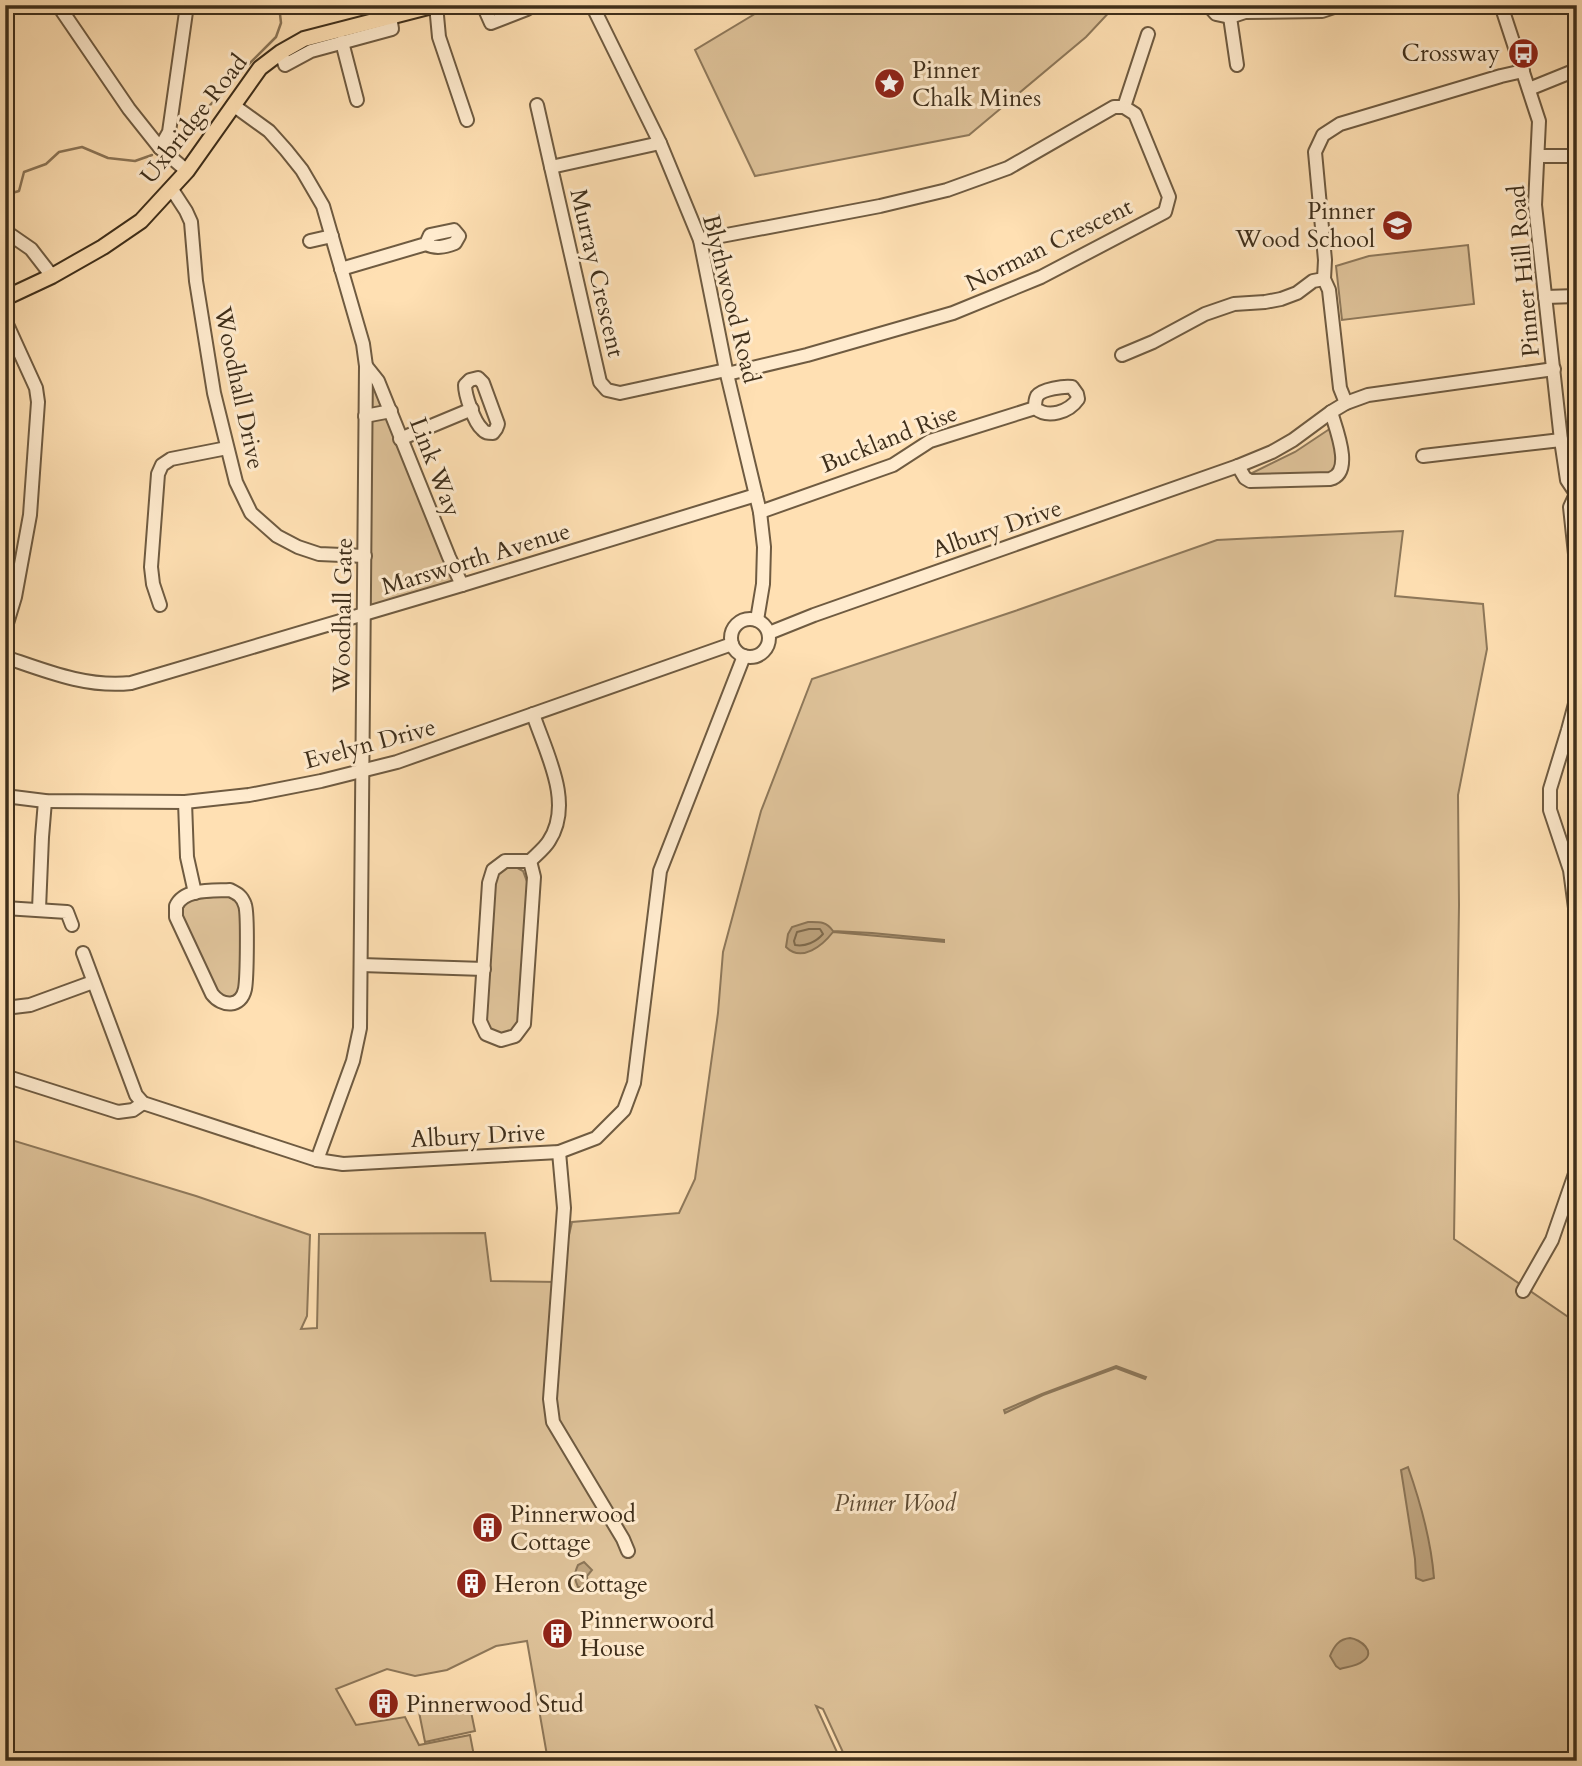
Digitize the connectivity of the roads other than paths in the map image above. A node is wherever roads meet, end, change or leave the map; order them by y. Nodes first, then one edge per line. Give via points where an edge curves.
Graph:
1 (58, 5) edge
2 (187, 5) edge
3 (436, 5) edge
4 (483, 5) edge
5 (592, 5) edge
6 (1208, 5) edge
7 (1340, 5) edge
8 (1501, 5) edge
9 (527, 9) dead end
10 (1286, 9) edge
11 (390, 16) junction
12 (1230, 17) junction
13 (1143, 37) dead end
14 (342, 43) junction
15 (281, 52) junction
16 (1237, 65) dead end
17 (1523, 71) junction
18 (1571, 72) dead end
19 (1529, 89) junction
20 (357, 100) dead end
21 (233, 105) junction
22 (537, 105) dead end
23 (1124, 107) junction
24 (467, 120) dead end
25 (660, 143) junction
26 (160, 148) junction
27 (1538, 156) junction
28 (1577, 156) edge
29 (551, 167) junction
30 (187, 171) junction
31 (171, 188) junction
32 (5, 231) edge
33 (331, 236) junction
34 (700, 240) junction
35 (310, 241) dead end
36 (426, 244) dead end
37 (341, 269) junction
38 (52, 275) junction
39 (1324, 279) junction
40 (1577, 296) edge
41 (1545, 297) junction
42 (5, 298) edge
43 (5, 320) edge
44 (1122, 355) dead end
45 (366, 366) junction
46 (1554, 369) junction
47 (727, 372) junction
48 (1346, 403) junction
49 (1035, 408) dead end
50 (472, 409) dead end
51 (391, 411) junction
52 (1331, 412) junction
53 (365, 416) junction
54 (400, 439) junction
55 (1561, 440) junction
56 (227, 448) junction
57 (1423, 456) dead end
58 (1238, 466) junction
59 (1576, 494) edge
60 (756, 495) junction
61 (760, 512) junction
62 (365, 556) junction
63 (1577, 573) edge
64 (462, 585) junction
65 (160, 605) dead end
66 (364, 615) junction
67 (757, 620) junction
68 (5, 630) edge
69 (769, 633) junction
70 (732, 644) junction
71 (744, 656) junction
72 (5, 657) edge
73 (1577, 689) edge
74 (533, 714) junction
75 (363, 771) junction
76 (5, 796) edge
77 (45, 801) junction
78 (185, 802) junction
79 (530, 861) junction
80 (1573, 870) edge
81 (195, 893) junction
82 (5, 908) edge
83 (39, 909) junction
84 (1577, 923) edge
85 (72, 925) dead end
86 (83, 953) dead end
87 (361, 965) junction
88 (484, 969) junction
89 (93, 982) junction
90 (5, 1008) edge
91 (5, 1076) edge
92 (143, 1103) junction
93 (559, 1152) junction
94 (317, 1160) junction
95 (1577, 1168) edge
96 (1523, 1292) dead end
97 (628, 1551) dead end

1 - 26 street
2 - 26 street via 169,132
3 - 11 main road, Uxbridge Road
3 - 24 street via 439,37
4 - 9 street via 491,23
5 - 25 street, Blythwood Road
6 - 12 street via 1216,14
7 - 10 street via 1322,11
8 - 17 street, Pinner Hill Road
10 - 12 street
11 - 14 street via 392,29
11 - 15 main road, Uxbridge Road via 304,39
12 - 16 street
13 - 23 street
14 - 15 street via 311,51 285,65
14 - 20 street
15 - 21 main road, Uxbridge Road via 260,68
17 - 19 street, Pinner Hill Road
17 - 39 street via 1340,124 1323,135 1315,152
18 - 19 street
19 - 27 street, Pinner Hill Road via 1539,121
21 - 30 main road, Uxbridge Road
21 - 33 street, Woodhall Gate via 269,131 302,170 323,206
22 - 29 street, Murray Crescent
23 - 34 street via 1114,107 1008,168 947,190
23 - 47 street, Norman Crescent via 1135,114 1169,197 1165,212 1041,277 953,313 807,355
25 - 29 street, Murray Crescent
25 - 34 street, Blythwood Road
26 - 30 street
27 - 28 street
27 - 41 street, Pinner Hill Road via 1535,205
29 - 47 street, Murray Crescent via 600,382 607,390 620,393
30 - 31 main road, Uxbridge Road
31 - 38 main road, Uxbridge Road via 141,220
31 - 56 street, Woodhall Drive via 191,222 196,281
32 - 38 street via 31,249
33 - 35 street
33 - 37 street, Woodhall Gate
34 - 47 street, Blythwood Road
36 - 37 street
37 - 45 street, Woodhall Gate
38 - 42 main road, Uxbridge Road
39 - 44 street via 1281,299 1234,304 1205,314
39 - 48 street
40 - 41 street
41 - 46 street, Pinner Hill Road
43 - 68 street via 38,402 30,515
45 - 51 street, Link Way
45 - 53 street, Woodhall Gate
46 - 48 street, Albury Drive via 1395,390
46 - 55 street, Pinner Hill Road
47 - 60 street, Blythwood Road
48 - 52 street, Albury Drive
49 - 61 street, Buckland Rise via 930,441 893,465
50 - 54 street
51 - 53 street
51 - 54 street, Link Way
52 - 58 street, Albury Drive via 1272,453
52 - 58 street via 1343,460 1336,477 1250,481
53 - 62 street, Woodhall Gate
54 - 64 street, Link Way
55 - 57 street
55 - 59 street, Pinner Hill Road via 1567,480
56 - 62 street, Woodhall Drive via 251,513 276,536 319,554
56 - 65 street via 171,459 158,474 151,567
58 - 69 street, Albury Drive
59 - 63 street via 1570,507
60 - 61 street, Blythwood Road
60 - 64 street, Marsworth Avenue
61 - 67 street, Blythwood Road via 763,584
62 - 66 street, Woodhall Gate
64 - 66 street, Marsworth Avenue
66 - 72 street, Marsworth Avenue via 122,684 76,680
66 - 75 street, Woodhall Gate
67 - 69 street
67 - 70 street via 745,619 735,626
69 - 71 street via 766,650
70 - 71 street
70 - 74 street, Evelyn Drive
71 - 93 street, Albury Drive via 660,871 634,1083 624,1110 596,1138
73 - 80 street via 1550,789 1550,810
74 - 75 street, Evelyn Drive
74 - 79 street via 559,788 559,816 550,841
75 - 78 street, Evelyn Drive via 249,795
75 - 87 street, Woodhall Gate
76 - 77 street, Evelyn Drive
77 - 78 street, Evelyn Drive
77 - 83 street
78 - 81 street via 187,857
79 - 88 street via 505,861 493,870
79 - 88 street via 534,877 524,1024 515,1036 501,1040 486,1034 480,1021
80 - 84 street
81 - 81 street via 230,890 240,895 247,907 245,988 236,1002 226,1004 212,994 176,917 176,906
82 - 83 street
83 - 85 street via 66,912
86 - 89 street
87 - 88 street
87 - 94 street, Woodhall Gate via 360,1028 353,1060
89 - 90 street via 30,1005
89 - 92 street
91 - 92 street via 118,1112
92 - 94 street, Albury Drive
93 - 94 street, Albury Drive via 343,1164
93 - 97 street via 564,1208 550,1399 553,1422
95 - 96 street via 1552,1240

